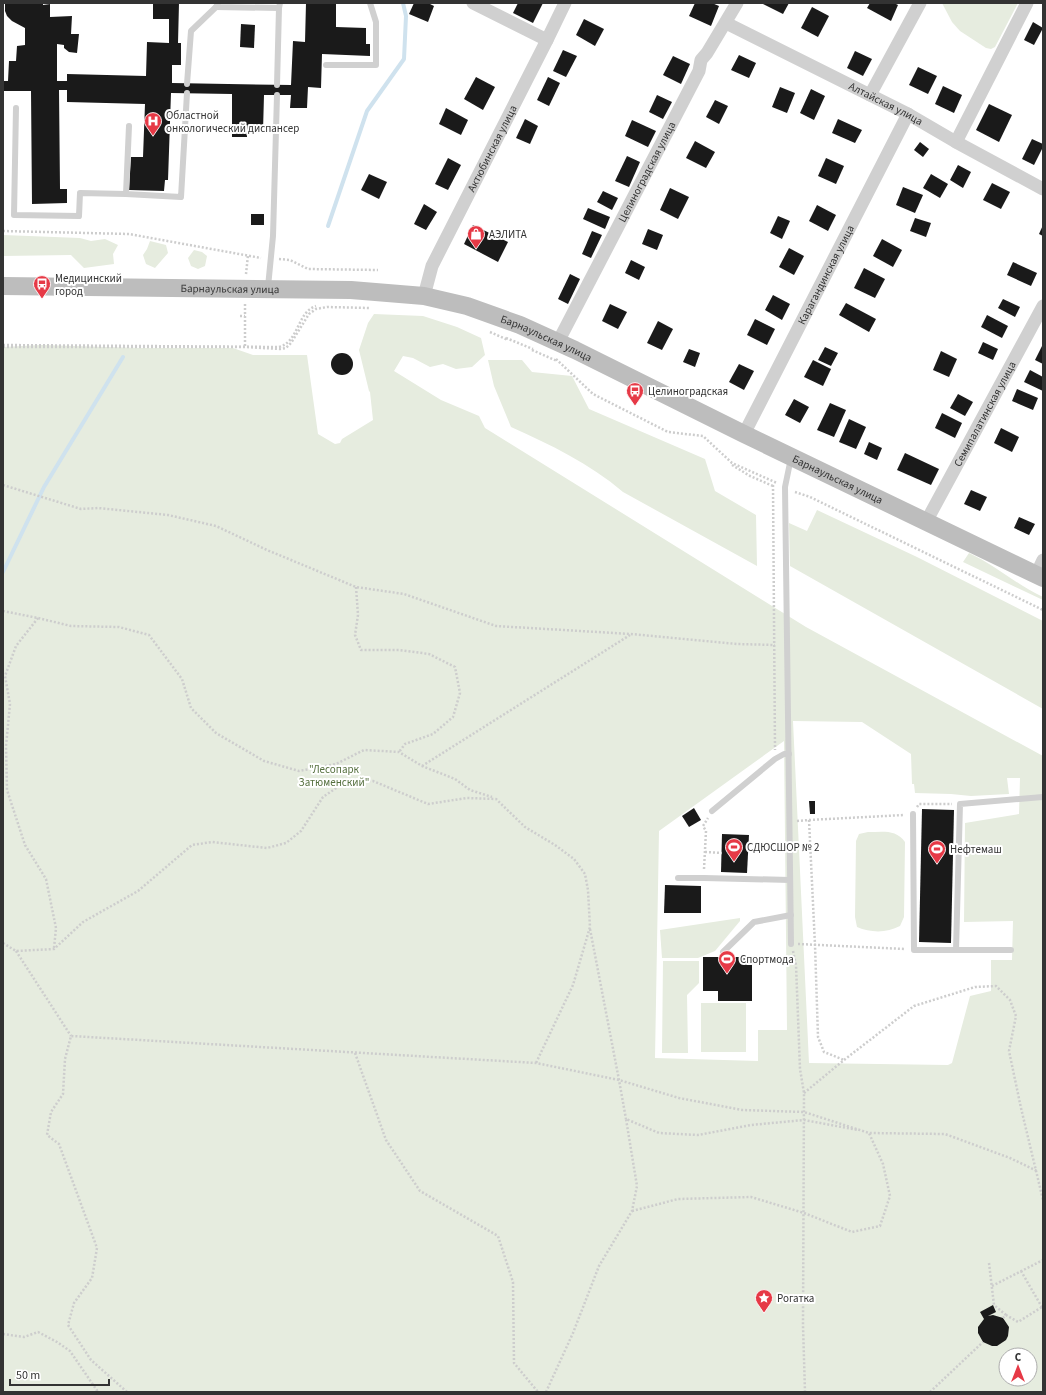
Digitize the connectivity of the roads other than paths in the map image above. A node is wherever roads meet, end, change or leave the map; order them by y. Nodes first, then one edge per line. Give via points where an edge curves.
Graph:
1 (370, 3) edge
2 (565, 3) edge
3 (737, 3) edge
4 (920, 3) edge
5 (1027, 3) edge
6 (217, 5) edge
7 (481, 5) edge
8 (279, 6) edge
9 (726, 23) junction
10 (548, 40) junction
11 (326, 65) dead end
12 (187, 84) dead end
13 (277, 85) dead end
14 (187, 93) dead end
15 (277, 95) dead end
16 (870, 95) junction
17 (16, 108) dead end
18 (908, 114) junction
19 (129, 126) dead end
20 (956, 142) junction
21 (1043, 189) edge
22 (126, 194) junction
23 (3, 286) edge
24 (268, 289) junction
25 (424, 296) junction
26 (1043, 306) edge
27 (558, 342) junction
28 (744, 434) junction
29 (792, 456) junction
30 (926, 522) junction
31 (1041, 571) edge
32 (789, 754) junction
33 (1043, 796) edge
34 (712, 811) road end
35 (914, 814) road end
36 (678, 878) dead end
37 (790, 880) junction
38 (791, 915) junction
39 (791, 944) road end
40 (956, 950) junction
41 (1011, 950) dead end
42 (723, 952) dead end

1 - 11 lane via 376,22 376,65
2 - 10 street, Актюбинская улица
3 - 9 street, Целиноградская улица
4 - 16 street
5 - 20 street
6 - 8 lane
6 - 12 lane via 191,31
7 - 10 street
8 - 13 lane
9 - 16 street, Алтайская улица
9 - 27 street, Целиноградская улица via 701,60 699,71
10 - 25 street, Актюбинская улица via 432,266
14 - 22 lane via 181,197
15 - 24 lane
16 - 18 street, Алтайская улица
17 - 22 lane via 14,215 79,216 80,193
18 - 20 street, Алтайская улица
18 - 28 street, Карагандинская улица
19 - 22 lane
20 - 21 street, Алтайская улица
23 - 24 street, Барнаульская улица
24 - 25 street, Барнаульская улица via 351,290
25 - 27 street, Барнаульская улица via 467,306
26 - 30 street, Семипалатинская улица
27 - 28 street, Барнаульская улица
28 - 29 street, Барнаульская улица
29 - 30 street, Барнаульская улица
29 - 32 lane via 785,487
30 - 31 street, Барнаульская улица
32 - 34 lane via 775,759
32 - 37 lane
33 - 40 lane via 960,804
35 - 40 lane via 914,950
36 - 37 lane
37 - 38 lane
38 - 39 lane
38 - 42 lane via 754,922
40 - 41 lane

